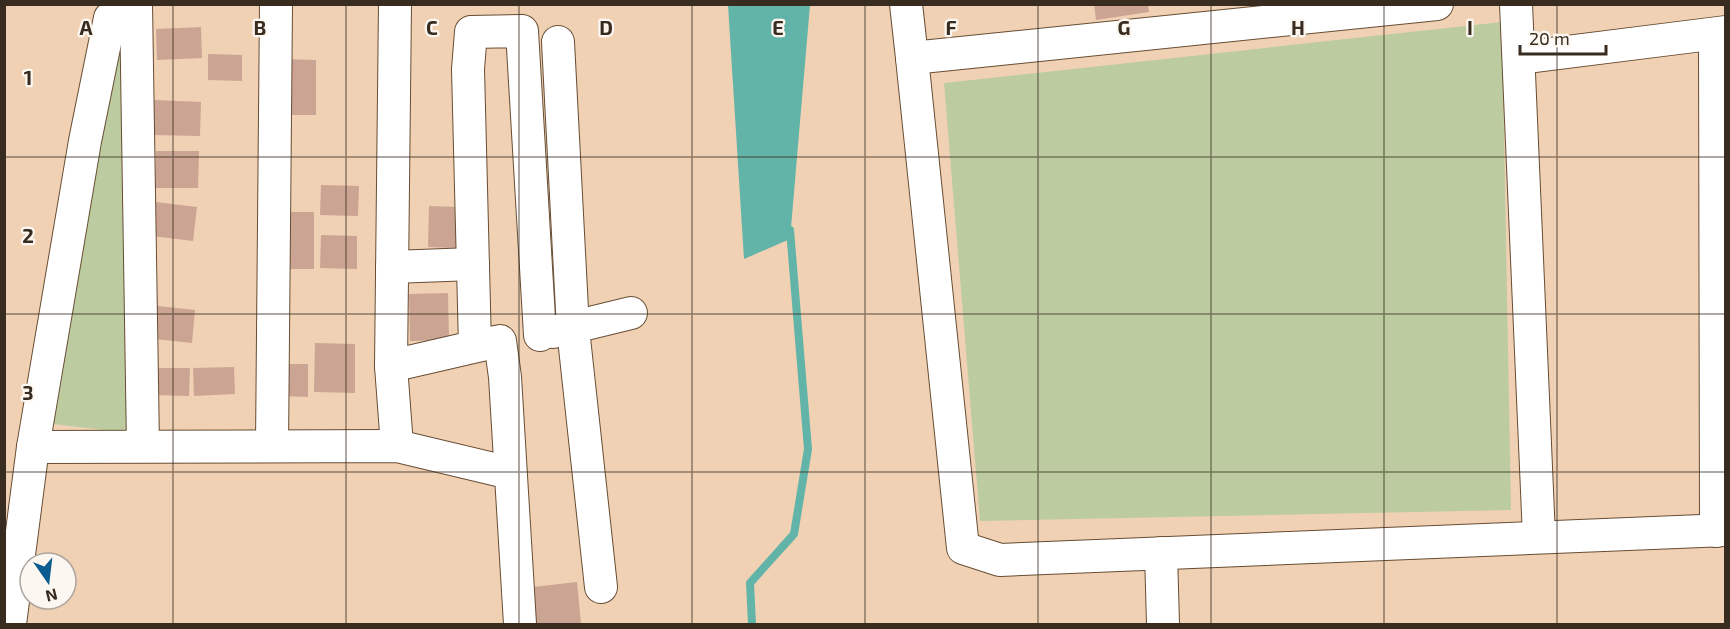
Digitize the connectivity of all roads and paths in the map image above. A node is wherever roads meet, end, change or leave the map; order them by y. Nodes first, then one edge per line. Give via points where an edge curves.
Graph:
1 (130, 4) edge
2 (136, 4) edge
3 (276, 4) edge
4 (395, 4) edge
5 (906, 4) edge
6 (1437, 4) edge
7 (1516, 4) edge
8 (1720, 33) edge
9 (558, 42) dead end
10 (912, 58) junction
11 (1519, 58) junction
12 (473, 264) junction
13 (392, 267) junction
14 (631, 313) dead end
15 (573, 329) junction
16 (540, 335) junction
17 (488, 343) junction
18 (391, 366) junction
19 (272, 445) junction
20 (143, 446) junction
21 (397, 446) junction
22 (33, 447) junction
23 (510, 473) junction
24 (1721, 530) edge
25 (1539, 537) junction
26 (1161, 553) junction
27 (601, 587) dead end
28 (10, 624) edge
29 (520, 624) edge
30 (1163, 624) edge

1 - 22 street via 110,18
2 - 20 street
3 - 19 street
4 - 13 street
5 - 10 street
6 - 10 street
7 - 11 street
8 - 11 street
8 - 24 street
9 - 15 street
10 - 26 street via 963,548 1000,560
11 - 25 street
12 - 13 street
12 - 16 street via 468,69 471,32 522,31
12 - 17 street
13 - 18 street
14 - 15 street
15 - 16 street
15 - 27 street
16 - 17 street
17 - 18 street
17 - 23 street via 505,377
18 - 21 street
19 - 20 street
19 - 21 street
20 - 22 street
21 - 23 street
22 - 28 street
23 - 29 street
24 - 25 street
25 - 26 street
26 - 30 street

